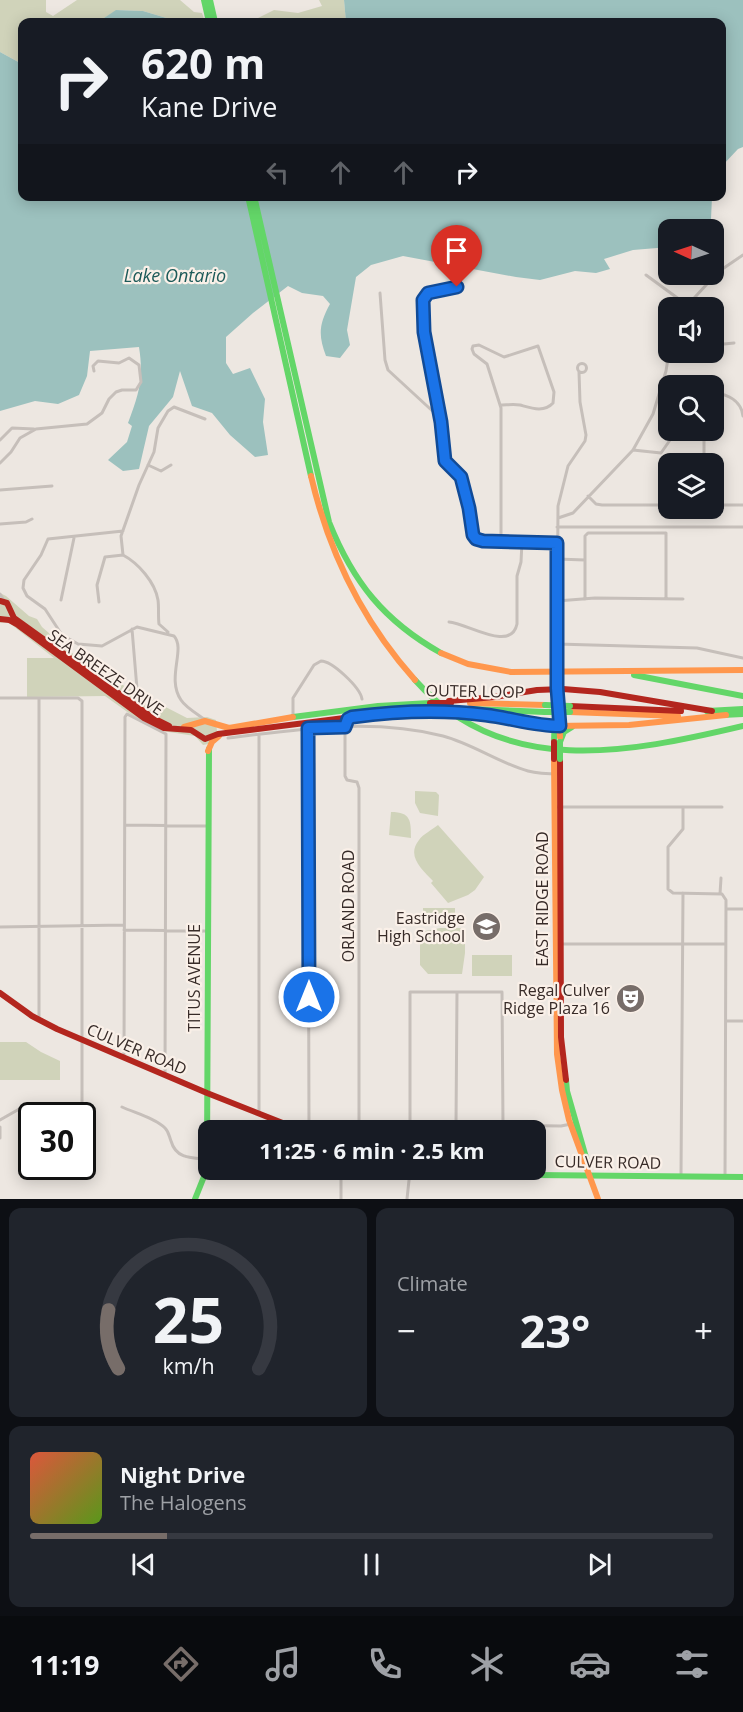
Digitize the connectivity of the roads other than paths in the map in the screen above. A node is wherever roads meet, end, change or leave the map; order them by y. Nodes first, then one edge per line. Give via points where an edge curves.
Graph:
1 (204, 0) edge
2 (210, 0) edge
3 (208, 18) edge
4 (214, 18) edge
5 (249, 201) edge
6 (255, 201) edge
7 (743, 255) edge
8 (646, 275) dead end
9 (457, 287) dead end
10 (380, 293) dead end
11 (674, 297) edge
12 (694, 297) edge
13 (282, 332) junction
14 (734, 343) dead end
15 (724, 344) edge
16 (488, 350) junction
17 (481, 358) junction
18 (667, 363) edge
19 (94, 371) dead end
20 (579, 372) dead end
21 (724, 395) edge
22 (500, 405) junction
23 (743, 416) edge
24 (439, 417) junction
25 (205, 419) dead end
26 (36, 429) junction
27 (0, 440) edge
28 (669, 441) edge
29 (633, 450) junction
30 (0, 463) edge
31 (148, 465) junction
32 (171, 465) dead end
33 (52, 486) dead end
34 (0, 490) edge
35 (588, 496) junction
36 (658, 505) edge
37 (724, 505) edge
38 (743, 505) edge
39 (558, 518) junction
40 (32, 519) dead end
41 (0, 524) edge
42 (557, 527) junction
43 (743, 527) edge
44 (123, 531) junction
45 (75, 537) junction
46 (501, 541) junction
47 (522, 542) junction
48 (557, 543) junction
49 (123, 555) junction
50 (557, 559) junction
51 (585, 560) junction
52 (0, 594) edge
53 (666, 598) junction
54 (585, 599) junction
55 (683, 599) dead end
56 (61, 600) dead end
57 (3, 601) edge
58 (557, 601) junction
59 (99, 602) dead end
60 (10, 612) junction
61 (1, 619) edge
62 (449, 622) dead end
63 (132, 629) junction
64 (170, 633) junction
65 (557, 644) junction
66 (743, 658) edge
67 (743, 670) edge
68 (590, 672) junction
69 (557, 685) junction
70 (137, 689) dead end
71 (743, 696) edge
72 (0, 698) edge
73 (39, 698) junction
74 (362, 699) dead end
75 (450, 702) junction
76 (545, 708) junction
77 (570, 709) junction
78 (743, 709) edge
79 (193, 710) junction
80 (460, 711) junction
81 (712, 711) junction
82 (743, 714) edge
83 (726, 715) junction
84 (293, 717) junction
85 (352, 717) junction
86 (337, 719) junction
87 (209, 722) junction
88 (199, 724) junction
89 (557, 726) junction
90 (576, 726) junction
91 (345, 727) junction
92 (743, 727) edge
93 (308, 728) junction
94 (259, 734) junction
95 (228, 735) junction
96 (199, 736) junction
97 (211, 736) junction
98 (557, 742) junction
99 (208, 753) junction
100 (557, 774) junction
101 (558, 807) junction
102 (683, 807) junction
103 (722, 807) dead end
104 (124, 825) junction
105 (166, 825) junction
106 (208, 825) junction
107 (722, 878) dead end
108 (683, 893) junction
109 (720, 894) junction
110 (726, 909) junction
111 (743, 909) edge
112 (124, 925) junction
113 (39, 926) junction
114 (82, 926) junction
115 (0, 927) edge
116 (124, 930) junction
117 (165, 930) junction
118 (208, 931) junction
119 (558, 944) junction
120 (682, 944) junction
121 (726, 944) junction
122 (457, 991) junction
123 (0, 993) edge
124 (39, 1020) junction
125 (726, 1021) junction
126 (743, 1021) edge
127 (82, 1040) junction
128 (124, 1058) junction
129 (165, 1075) junction
130 (207, 1093) junction
131 (82, 1102) edge
132 (122, 1107) dead end
133 (18, 1110) edge
134 (259, 1114) junction
135 (0, 1120) edge
136 (207, 1120) edge
137 (275, 1120) edge
138 (309, 1120) edge
139 (360, 1120) edge
140 (409, 1120) edge
141 (456, 1120) edge
142 (503, 1120) edge
143 (546, 1124) edge
144 (573, 1124) junction
145 (0, 1128) edge
146 (0, 1138) edge
147 (198, 1159) edge
148 (546, 1175) edge
149 (590, 1176) junction
150 (681, 1176) junction
151 (724, 1177) junction
152 (743, 1177) edge
153 (203, 1180) edge
154 (341, 1180) edge
155 (409, 1180) edge
156 (195, 1199) edge
157 (341, 1199) edge
158 (407, 1199) edge
159 (598, 1199) edge

1 - 3 main road
2 - 4 main road
5 - 13 main road
6 - 13 main road
7 - 12 street via 718,272
8 - 11 street
9 - 24 street via 428,293 423,300 424,332
10 - 24 street via 388,370
13 - 68 main road via 336,542 370,598 401,628 437,651 472,665 525,673
13 - 92 main road via 318,503 344,577 375,631 401,664 452,712 504,740 535,748 573,751 653,746
14 - 15 street
16 - 17 street
16 - 17 street via 473,346 472,351
16 - 22 street via 504,357 538,346 554,392 553,403 545,408
17 - 22 street via 487,364
18 - 29 street via 653,414
19 - 26 street via 98,361 120,363 127,358 139,365 141,382 136,390 116,392 102,413 87,424
20 - 39 street, EAST RIDGE ROAD via 586,435 567,467
21 - 23 street via 737,402
22 - 46 street
24 - 46 street via 445,461 461,477 473,535 479,540
25 - 31 street via 179,407 170,409 158,428
26 - 27 street via 12,428
26 - 30 street via 20,438
28 - 29 street via 661,453
29 - 35 street
31 - 32 street via 161,471
31 - 44 street
33 - 34 street
35 - 36 street via 602,505
35 - 39 street via 573,513
37 - 38 street
39 - 42 street, EAST RIDGE ROAD
40 - 41 street
42 - 43 street
42 - 48 street, EAST RIDGE ROAD
44 - 45 street
44 - 49 street
45 - 56 street
45 - 63 street via 48,539 24,580 27,596 45,609 62,635 78,644 102,646
46 - 47 street
47 - 48 street
47 - 62 street via 515,632 501,637
48 - 50 street, EAST RIDGE ROAD
49 - 59 street via 105,557 98,585
49 - 64 street via 134,562 152,585 158,598 159,624
50 - 51 street
50 - 58 street, EAST RIDGE ROAD
51 - 53 street via 588,533 666,533
51 - 54 street
52 - 57 street
53 - 54 street
53 - 55 street
54 - 58 street
57 - 60 main road
58 - 65 street, EAST RIDGE ROAD
60 - 61 main road
60 - 88 main road, SEA BREEZE DRIVE via 156,720 174,727
61 - 96 main road, SEA BREEZE DRIVE via 18,625 147,721 164,728 190,730
63 - 64 street
63 - 70 street
64 - 79 street via 178,643 176,688 183,703
65 - 66 street via 697,648
65 - 69 street, EAST RIDGE ROAD, bridge
67 - 68 main road
68 - 71 main road via 648,676
69 - 75 main road
69 - 81 main road
69 - 89 main road, EAST RIDGE ROAD
72 - 73 street
73 - 113 street
73 - 114 street via 81,699
74 - 84 street via 359,690 328,662 321,661 313,666 292,699
75 - 76 main road, OUTER LOOP
75 - 84 main road, OUTER LOOP, bridge
76 - 77 main road, OUTER LOOP, bridge
76 - 80 main road, OUTER LOOP
77 - 81 main road, OUTER LOOP
77 - 83 main road, OUTER LOOP
78 - 81 main road, OUTER LOOP
79 - 87 street
79 - 88 street
80 - 85 main road, OUTER LOOP, bridge
80 - 89 main road
82 - 83 main road, OUTER LOOP
83 - 90 main road
84 - 87 main road, OUTER LOOP via 228,728
85 - 86 main road, OUTER LOOP
85 - 91 street
86 - 91 street
86 - 95 main road, OUTER LOOP
87 - 88 main road
87 - 97 main road via 214,729
88 - 96 main road
89 - 90 main road
89 - 98 main road, EAST RIDGE ROAD
90 - 98 main road via 565,731
91 - 93 street
91 - 100 street via 430,733 460,741 529,772
91 - 139 street, ORLAND ROAD via 345,776 357,782 359,788
93 - 94 street
93 - 138 street
94 - 95 street
94 - 134 street
95 - 97 main road, OUTER LOOP
95 - 99 main road via 213,740
96 - 97 main road
96 - 99 main road, TITUS AVENUE
97 - 99 main road, TITUS AVENUE
98 - 100 main road, EAST RIDGE ROAD, bridge
99 - 106 main road, TITUS AVENUE
100 - 101 main road, EAST RIDGE ROAD
101 - 102 street
101 - 119 main road, EAST RIDGE ROAD
102 - 103 street
102 - 108 street via 683,829 668,845 667,886 670,892
104 - 105 street
104 - 105 street via 129,715 166,734
104 - 112 street
105 - 106 street
105 - 117 street
106 - 118 main road, TITUS AVENUE
107 - 109 street
108 - 109 street
108 - 120 street
109 - 110 street via 725,898
110 - 111 street
110 - 121 street
112 - 114 street
112 - 116 street
113 - 114 street
113 - 115 street
113 - 124 street
114 - 127 street
116 - 117 street
116 - 128 street
117 - 118 street
117 - 129 street
118 - 130 main road, TITUS AVENUE
119 - 120 street
119 - 144 main road, EAST RIDGE ROAD via 562,1052
120 - 121 street
120 - 150 street
121 - 125 street
122 - 140 street via 410,992
122 - 141 street
122 - 142 street via 502,992
123 - 124 main road, CULVER ROAD
124 - 127 main road, CULVER ROAD
125 - 126 street
125 - 151 street
127 - 128 main road, CULVER ROAD
127 - 131 street
128 - 129 main road, CULVER ROAD
129 - 130 main road, CULVER ROAD
130 - 134 main road, CULVER ROAD
130 - 136 main road, TITUS AVENUE
132 - 147 street via 163,1126 181,1155
133 - 135 street
134 - 137 main road, CULVER ROAD
143 - 144 street
144 - 149 main road, EAST RIDGE ROAD
145 - 146 street
148 - 149 main road, CULVER ROAD
149 - 150 main road, CULVER ROAD
149 - 159 main road, EAST RIDGE ROAD
150 - 151 main road, CULVER ROAD
151 - 152 main road, CULVER ROAD
153 - 156 main road, TITUS AVENUE
154 - 157 street
155 - 158 street

